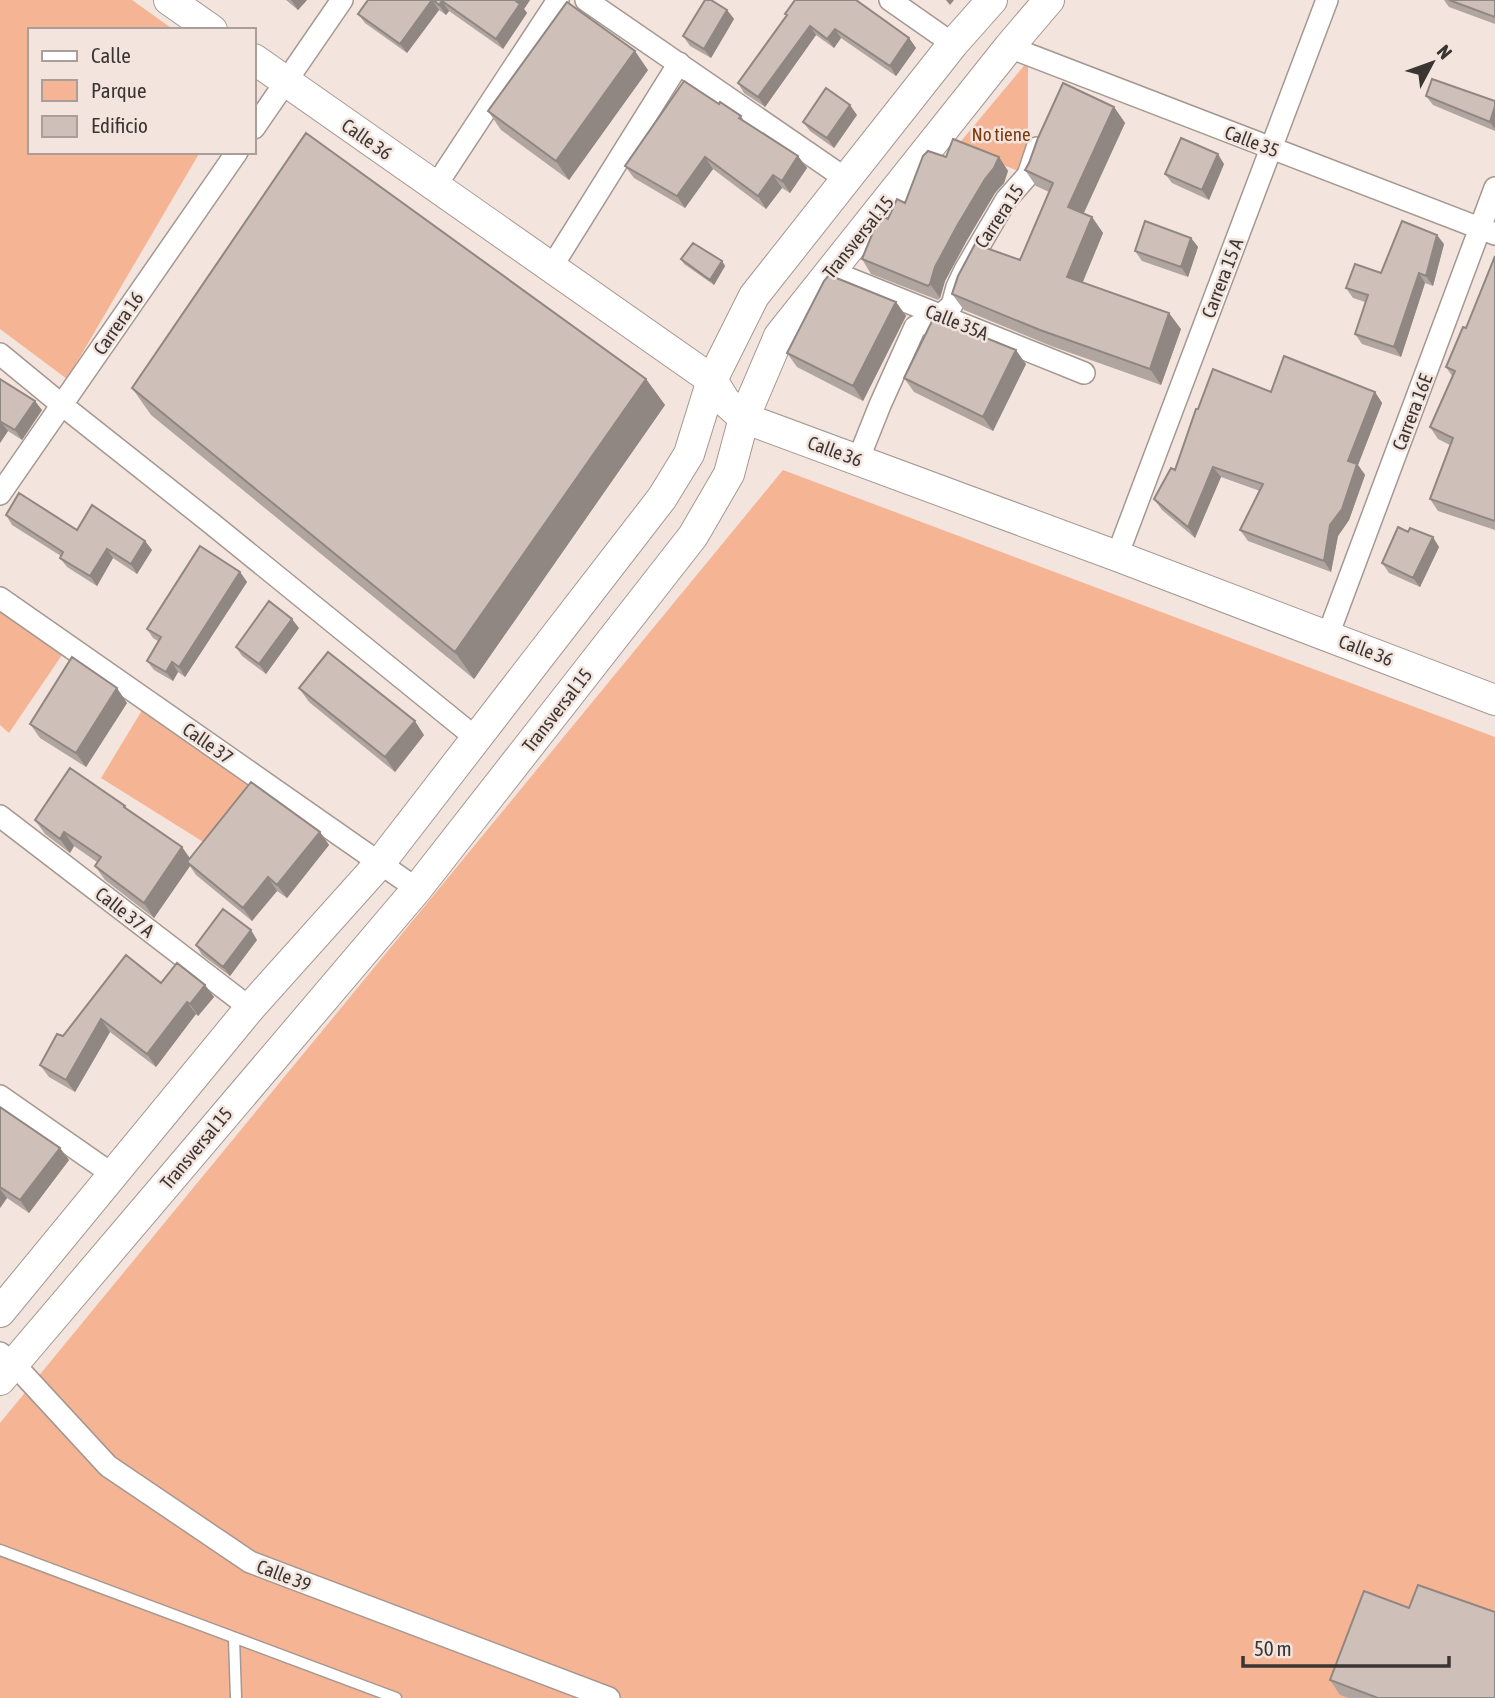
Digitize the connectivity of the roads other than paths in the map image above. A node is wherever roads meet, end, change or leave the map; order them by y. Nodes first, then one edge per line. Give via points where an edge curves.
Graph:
1 (169, 0) edge
2 (342, 0) edge
3 (558, 0) edge
4 (586, 0) edge
5 (890, 0) edge
6 (992, 0) edge
7 (1049, 0) edge
8 (1327, 0) edge
9 (209, 28) edge
10 (953, 44) junction
11 (1009, 47) junction
12 (256, 60) edge
13 (679, 63) junction
14 (1068, 69) junction
15 (286, 82) junction
16 (1060, 90) edge
17 (256, 125) edge
18 (1047, 125) edge
19 (1271, 148) junction
20 (236, 154) edge
21 (846, 179) junction
22 (435, 187) junction
23 (1495, 188) edge
24 (1488, 231) edge
25 (551, 268) junction
26 (830, 271) junction
27 (941, 315) junction
28 (0, 354) edge
29 (1084, 373) dead end
30 (712, 380) junction
31 (62, 405) junction
32 (744, 418) junction
33 (858, 460) junction
34 (0, 494) edge
35 (1117, 556) junction
36 (0, 598) edge
37 (1328, 635) junction
38 (1495, 700) edge
39 (476, 738) junction
40 (0, 816) edge
41 (380, 863) junction
42 (417, 889) junction
43 (250, 1008) junction
44 (0, 1096) edge
45 (112, 1174) junction
46 (0, 1312) edge
47 (4, 1365) edge
48 (0, 1550) edge
49 (234, 1638) junction
50 (236, 1698) edge
51 (396, 1698) edge
52 (609, 1698) edge

1 - 9 street
2 - 15 street
3 - 22 street
4 - 13 street
5 - 10 street
6 - 10 street
7 - 11 street, Transversal 15
8 - 19 street, Carrera 15 A
10 - 21 street
11 - 14 street, Calle 35
11 - 26 street, Transversal 15
12 - 15 street, Calle 36
13 - 21 street
13 - 25 street
14 - 16 street
14 - 19 street, Calle 35
15 - 17 street
15 - 22 street, Calle 36
18 - 27 street, Carrera 15 via 1028,175 1006,200 957,287 952,305
19 - 24 street, Calle 35
19 - 35 street, Carrera 15 A
20 - 31 street, Carrera 16
21 - 30 street via 754,296
22 - 25 street, Calle 36
23 - 24 street, Carrera 16E
24 - 37 street, Carrera 16E
25 - 30 street, Calle 36
26 - 27 street, Calle 35A
26 - 32 street, Transversal 15 via 779,336
27 - 29 street, Calle 35A
27 - 33 street, Carrera 15 via 915,327
28 - 31 street
30 - 32 street, Calle 36 via 725,401
30 - 39 street via 689,454 662,498
31 - 34 street, Carrera 16
31 - 39 street
32 - 33 street, Calle 36
32 - 42 street, Transversal 15 via 729,474 693,536
33 - 35 street, Calle 36
35 - 37 street, Calle 36
36 - 41 street, Calle 37
37 - 38 street, Calle 36
39 - 41 street
40 - 43 street, Calle 37 A
41 - 42 street, Calle 37
41 - 43 street
42 - 47 street, Transversal 15
43 - 45 street
44 - 45 street
45 - 46 street
47 - 52 street, Calle 39 via 108,1466 250,1562
48 - 49 lane
49 - 50 lane
49 - 51 lane

